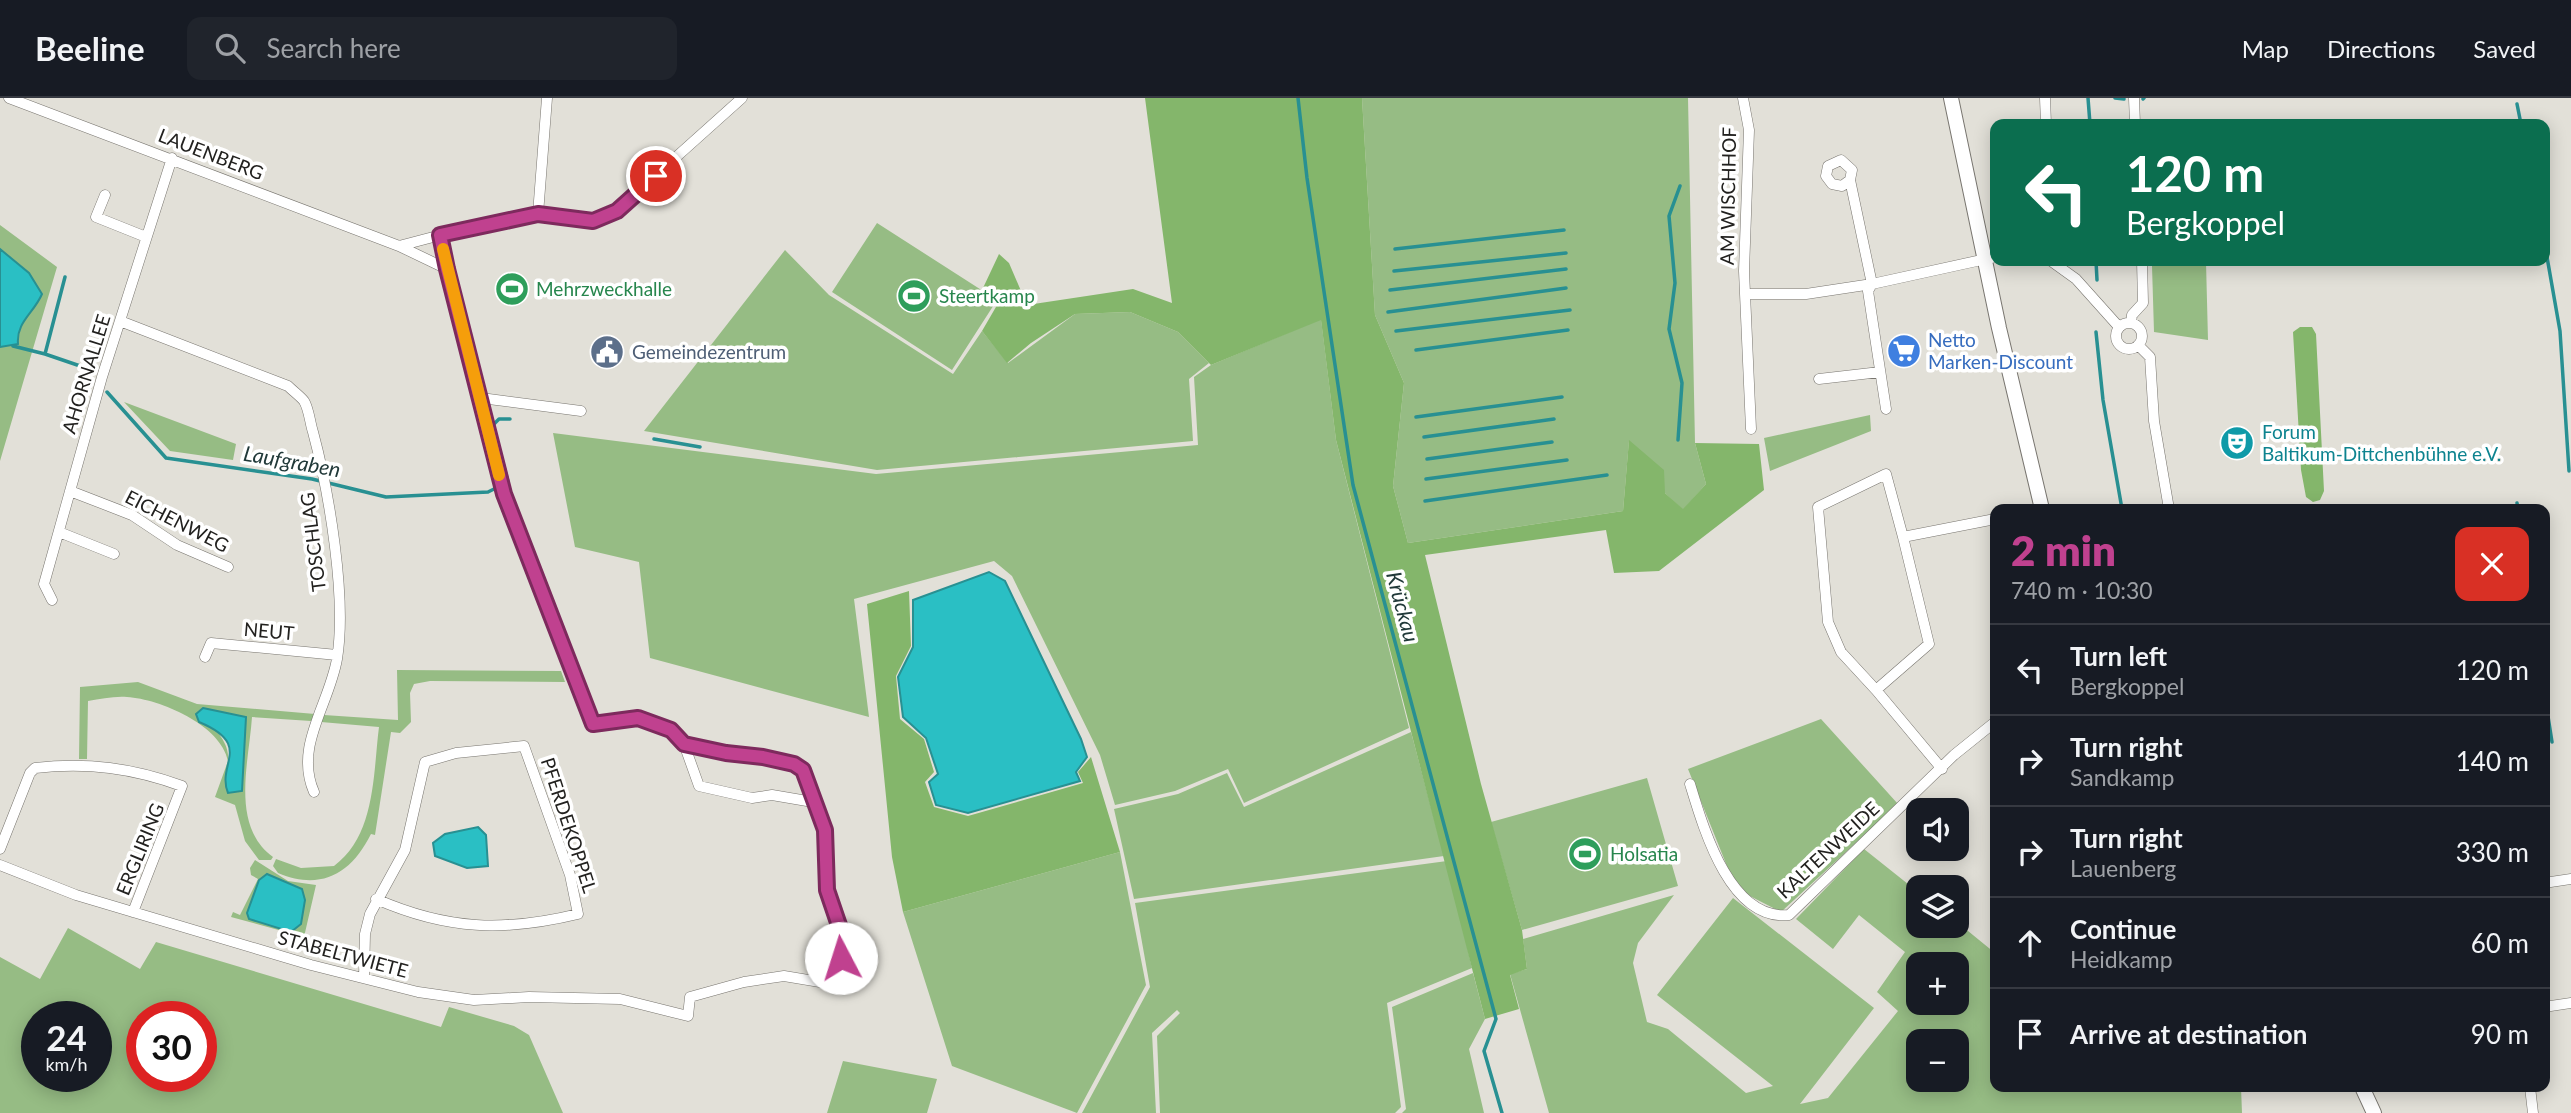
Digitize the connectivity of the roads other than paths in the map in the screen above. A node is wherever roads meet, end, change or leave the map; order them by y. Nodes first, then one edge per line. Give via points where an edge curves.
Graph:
1 (9, 98) edge
2 (547, 98) edge
3 (741, 98) edge
4 (1742, 98) edge
5 (1951, 98) edge
6 (2045, 98) edge
7 (2134, 98) edge
8 (2046, 119) edge
9 (2135, 119) edge
10 (172, 158) junction
11 (1850, 180) dead end
12 (105, 195) dead end
13 (538, 214) junction
14 (440, 235) junction
15 (146, 237) junction
16 (399, 246) junction
17 (1990, 258) edge
18 (1992, 266) edge
19 (2058, 266) edge
20 (2142, 266) edge
21 (447, 269) junction
22 (1872, 284) junction
23 (1747, 294) junction
24 (120, 321) junction
25 (2131, 323) junction
26 (2119, 327) junction
27 (2138, 345) junction
28 (1880, 372) junction
29 (1819, 379) dead end
30 (481, 398) junction
31 (1886, 409) dead end
32 (581, 411) dead end
33 (1751, 429) dead end
34 (70, 491) junction
35 (2041, 504) edge
36 (2168, 504) edge
37 (1990, 520) edge
38 (59, 532) junction
39 (1903, 537) junction
40 (114, 554) dead end
41 (228, 567) dead end
42 (52, 600) dead end
43 (337, 655) junction
44 (205, 657) dead end
45 (1875, 690) junction
46 (1990, 726) edge
47 (684, 744) junction
48 (1942, 769) junction
49 (1690, 784) dead end
50 (314, 792) dead end
51 (813, 802) junction
52 (0, 849) edge
53 (0, 865) edge
54 (2571, 879) edge
55 (2550, 882) edge
56 (376, 899) junction
57 (133, 912) junction
58 (364, 978) junction
59 (2571, 1003) edge
60 (2550, 1006) edge
61 (2531, 1092) edge
62 (2533, 1113) edge

1 - 10 street, LAUENBERG
2 - 13 street
3 - 13 street via 617,211 593,221
4 - 23 street, AM WISCHHOF via 1749,130
5 - 17 main road
6 - 8 street
7 - 9 street
10 - 15 street, AHORNALLEE
10 - 16 street, LAUENBERG
11 - 22 street
12 - 15 street via 96,217
13 - 14 street
14 - 16 street
14 - 21 street
15 - 24 street, AHORNALLEE
16 - 21 street, LAUENBERG
17 - 22 street
18 - 35 main road
19 - 26 street via 2076,279
20 - 25 street via 2143,303
21 - 30 street
22 - 23 street via 1806,294
22 - 28 street via 1868,291
23 - 33 street, AM WISCHHOF
24 - 34 street, AHORNALLEE
24 - 43 street, TOSCHLAG via 288,386 305,402 337,569
25 - 26 street
25 - 27 street via 2141,330
26 - 27 street via 2116,338 2120,345 2131,349
27 - 36 street via 2150,357 2154,421
28 - 29 street
28 - 31 street
30 - 32 street
30 - 47 street via 504,494 593,724 638,718 671,730
34 - 38 street, AHORNALLEE
34 - 41 street, EICHENWEG via 132,515 177,545
37 - 39 street
38 - 40 street
38 - 42 street, AHORNALLEE via 44,584
39 - 45 street via 1928,645
39 - 45 street via 1886,474 1818,507 1828,622 1841,652
43 - 44 street, NEUT via 211,643
43 - 50 street, TOSCHLAG via 332,687 307,754 307,774
45 - 48 street
46 - 48 street, KALTENWEIDE
47 - 51 street via 794,764 803,770
47 - 51 street via 699,786 752,798 772,795
48 - 49 street, KALTENWEIDE via 1790,915 1772,917 1742,897 1727,878
51 - 58 street, STABELTWIETE via 825,830 827,890 844,940 839,975 832,984 784,975 744,982 690,997 688,1016 620,999 474,1000
52 - 57 street, ERGLIRING via 35,768 94,764 182,786
53 - 57 street, STABELTWIETE
54 - 55 street
56 - 56 street, PFERDEKOPPEL via 441,922 494,927 578,914 570,875 524,746 456,753 425,762 405,850
56 - 58 street, PFERDEKOPPEL via 365,934
57 - 58 street, STABELTWIETE
59 - 60 street
61 - 62 street

